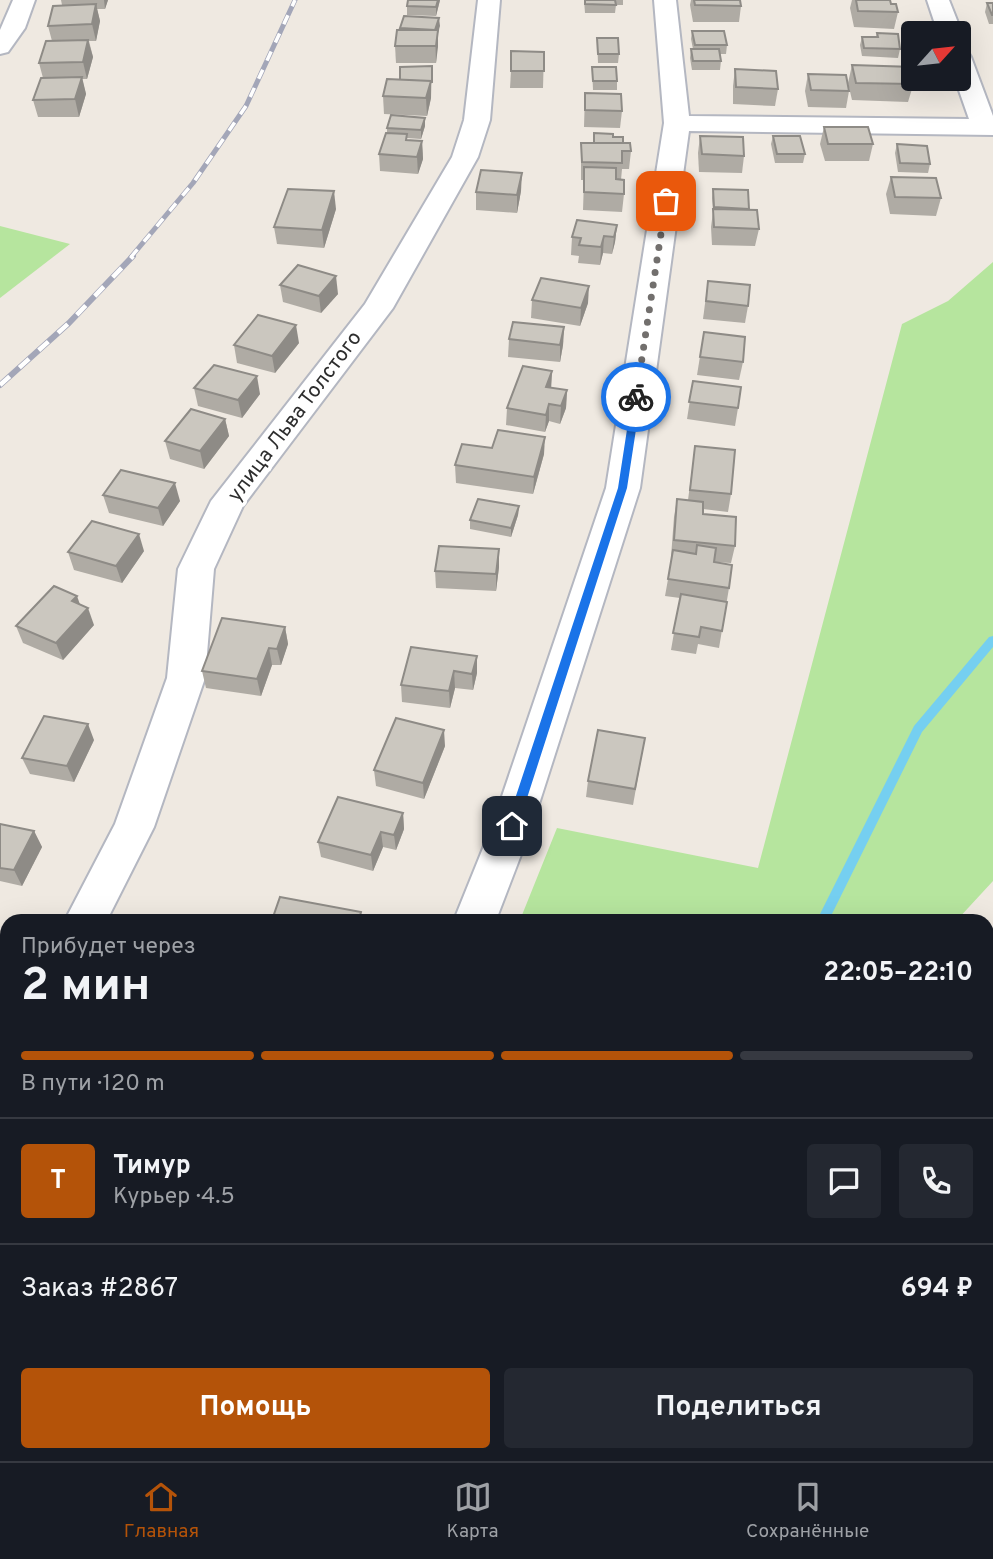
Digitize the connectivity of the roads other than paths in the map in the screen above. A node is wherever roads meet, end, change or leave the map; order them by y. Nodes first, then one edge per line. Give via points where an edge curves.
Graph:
1 (24, 0) edge
2 (489, 0) edge
3 (665, 0) edge
4 (938, 0) edge
5 (946, 21) edge
6 (0, 47) edge
7 (971, 86) edge
8 (677, 123) junction
9 (988, 126) edge
10 (89, 914) edge
11 (477, 914) edge

1 - 6 street
2 - 10 street, улица Льва Толстого via 477,120 465,157 378,308 228,501 196,569 186,678 134,827
3 - 8 street
4 - 5 street
7 - 9 street
8 - 9 street
8 - 11 street via 622,488 512,826

